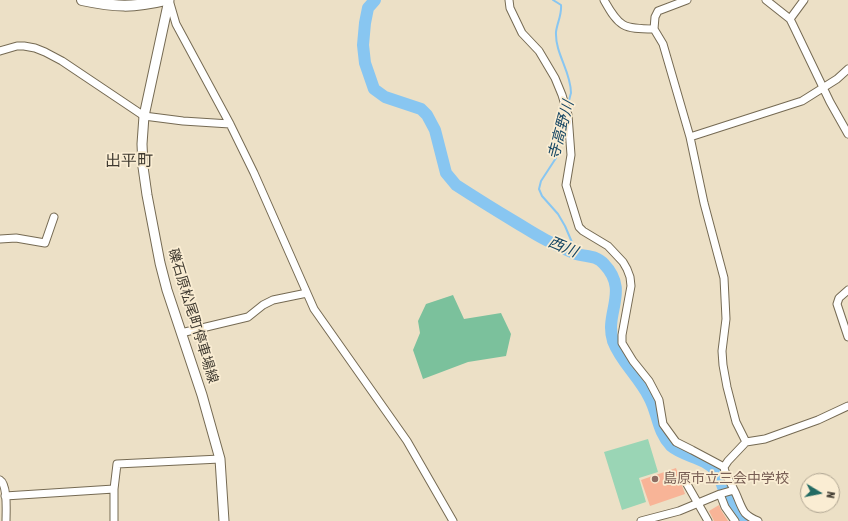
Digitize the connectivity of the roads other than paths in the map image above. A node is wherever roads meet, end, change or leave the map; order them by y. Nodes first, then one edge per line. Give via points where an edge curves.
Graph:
1 (82, 0) edge
2 (168, 0) edge
3 (508, 0) edge
4 (604, 0) edge
5 (687, 0) edge
6 (766, 0) edge
7 (804, 0) edge
8 (790, 19) junction
9 (654, 29) junction
10 (0, 51) edge
11 (848, 69) edge
12 (823, 88) junction
13 (144, 116) junction
14 (230, 124) junction
15 (848, 134) edge
16 (690, 138) junction
17 (54, 217) dead end
18 (0, 239) edge
19 (848, 290) edge
20 (307, 293) junction
21 (181, 333) junction
22 (848, 337) edge
23 (848, 406) edge
24 (746, 442) junction
25 (220, 458) junction
26 (724, 467) junction
27 (684, 479) dead end
28 (0, 480) edge
29 (114, 489) junction
30 (733, 491) junction
31 (721, 494) junction
32 (5, 496) junction
33 (698, 504) junction
34 (6, 521) edge
35 (114, 521) edge
36 (224, 521) edge
37 (453, 521) edge
38 (641, 521) edge
39 (708, 521) edge
40 (735, 521) edge
41 (758, 521) edge

1 - 2 highway via 128,6
2 - 13 main road, 礫石原松尾町停車場線
2 - 14 street via 176,24
3 - 26 street via 522,33 539,51 554,78 568,115 570,160 566,185 579,227 608,246 623,262 630,277 630,297 622,343 649,381 659,400 664,424 676,442
4 - 9 street via 622,25 629,28
5 - 9 street via 658,11
6 - 8 street
7 - 8 street
8 - 12 street
9 - 16 street via 663,44
10 - 13 street via 24,46 45,52
11 - 12 street
12 - 15 street
12 - 16 street via 802,101
13 - 14 street
13 - 21 main road, 礫石原松尾町停車場線 via 142,144 147,195 160,263
14 - 20 street
16 - 24 street via 724,278 726,319 722,351 727,387 736,422
17 - 18 street via 45,243 16,238
19 - 22 street via 839,298 838,304
20 - 21 street via 273,300 248,317
20 - 37 street via 320,320 407,441
21 - 25 main road, 礫石原松尾町停車場線
23 - 24 street via 765,439
24 - 26 street
25 - 29 street via 117,464
25 - 36 main road, 礫石原松尾町停車場線
26 - 30 street
27 - 33 street
28 - 32 street via 4,484
29 - 32 street
29 - 35 street
30 - 31 street
30 - 41 street via 744,512
31 - 33 street
31 - 40 street via 725,507
32 - 34 street
33 - 38 street
33 - 39 street

